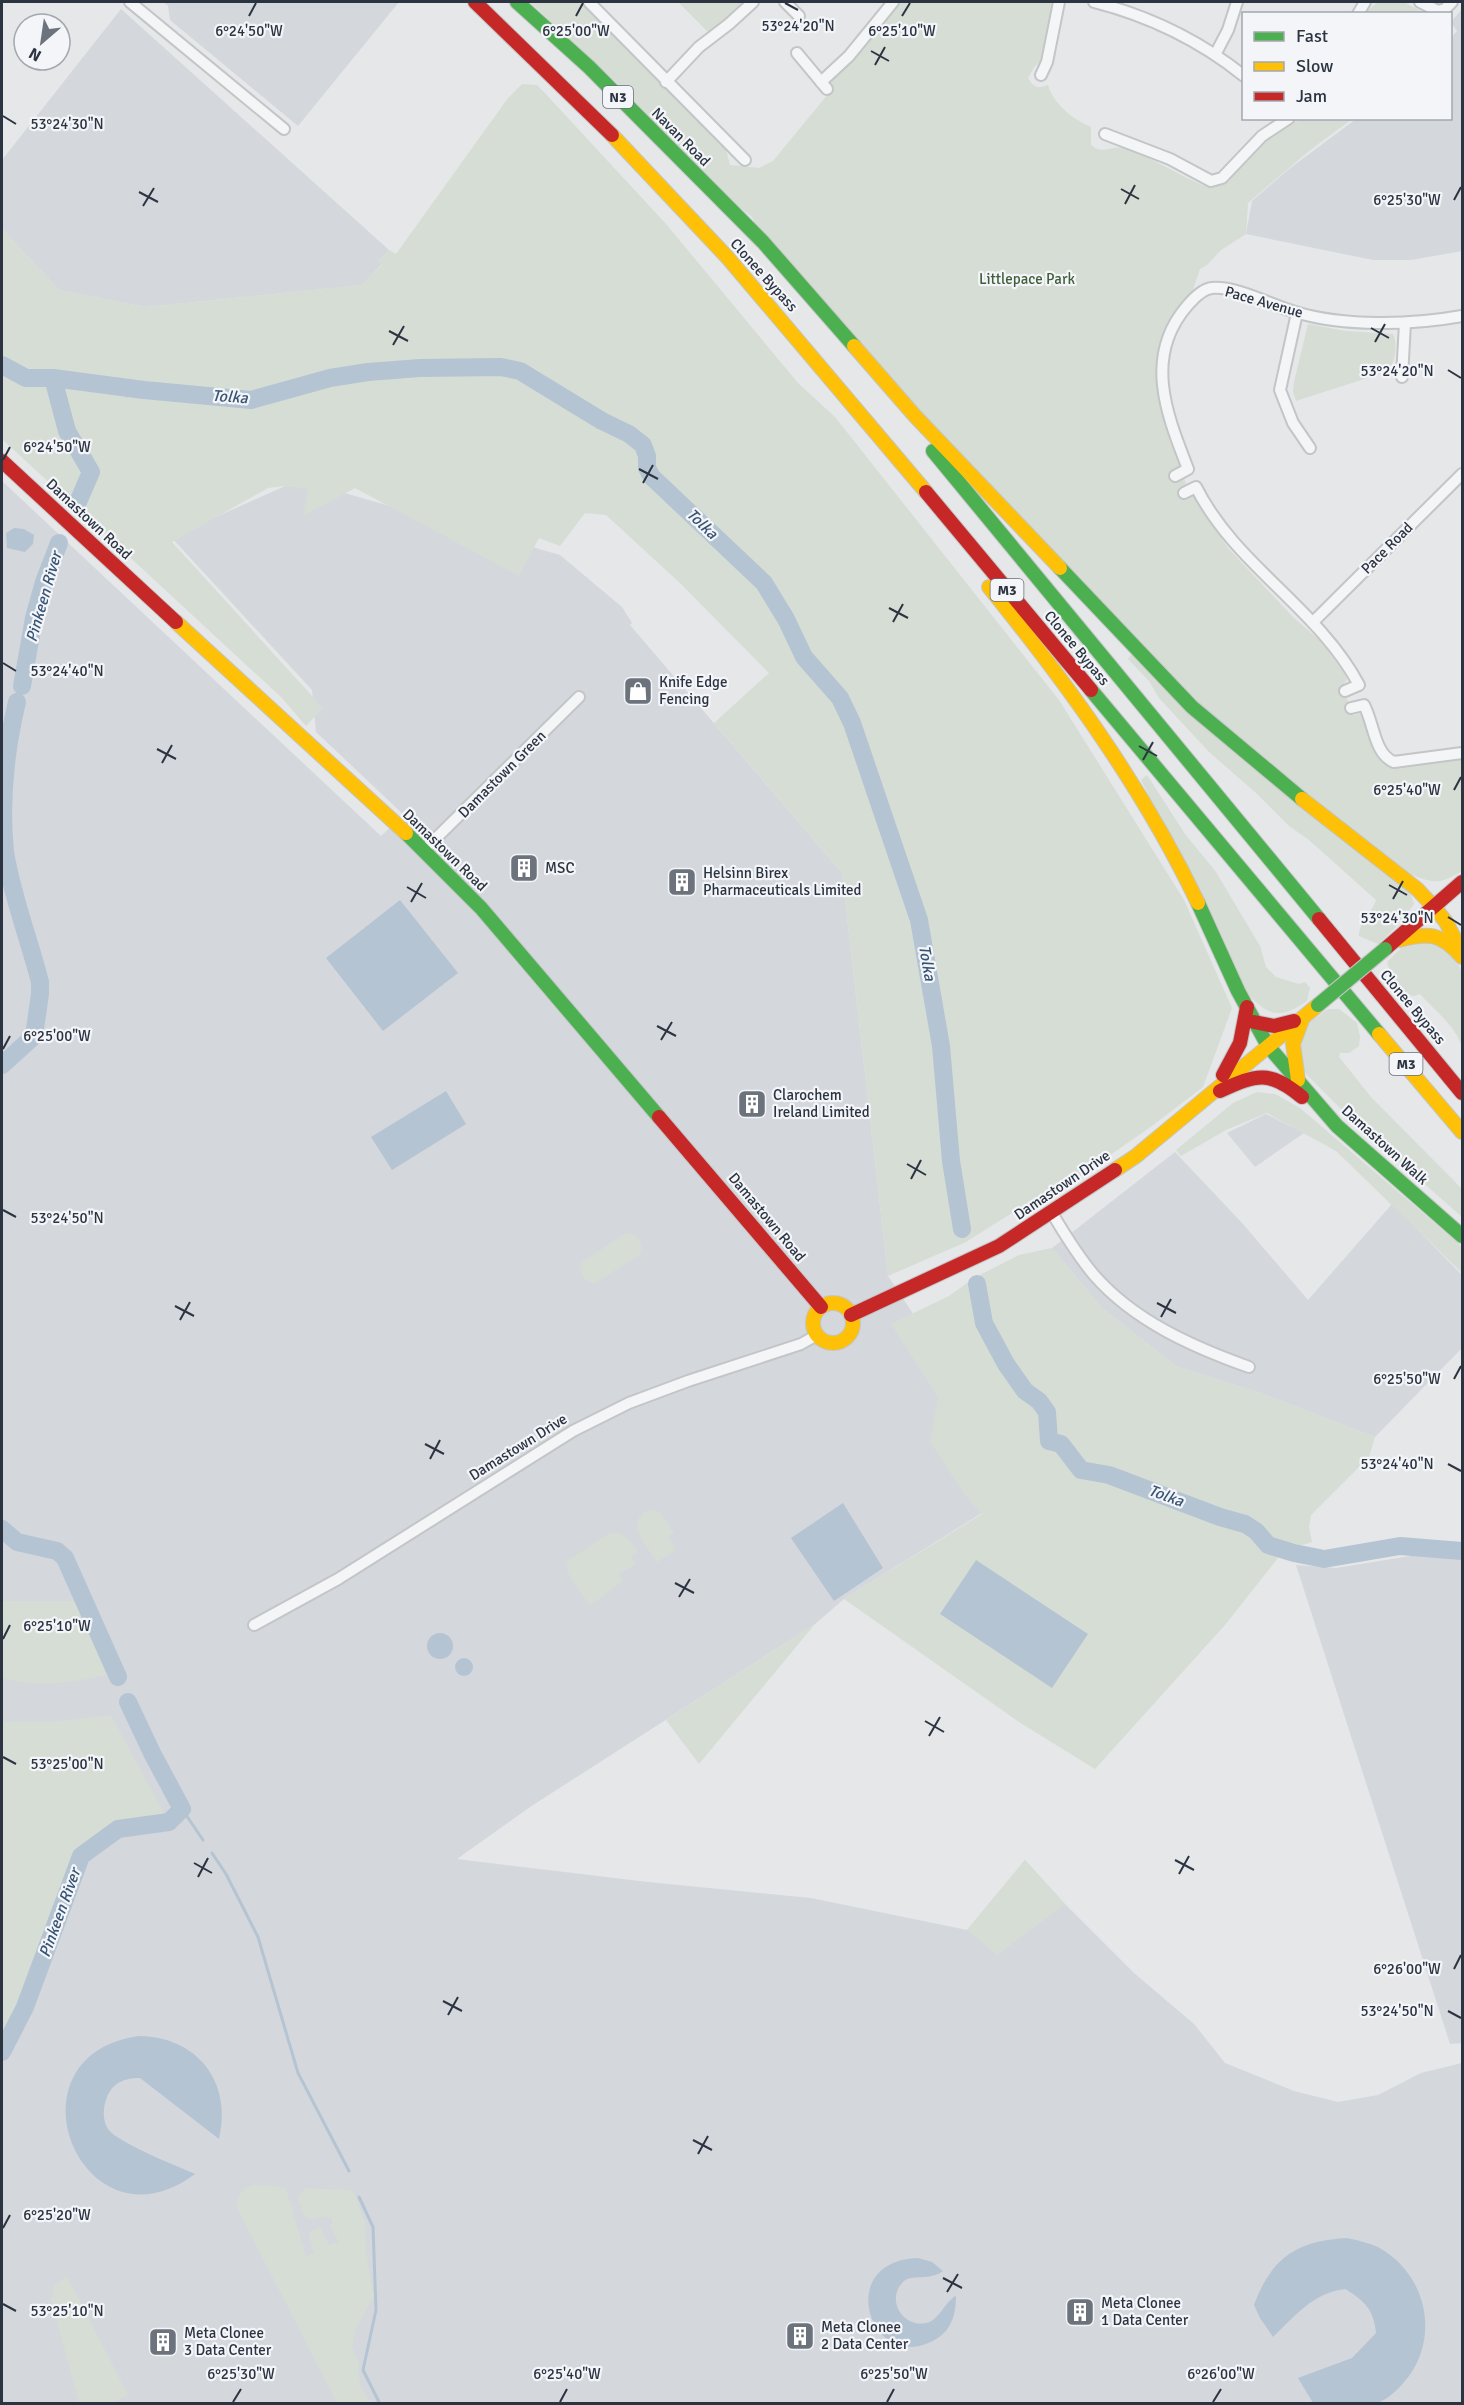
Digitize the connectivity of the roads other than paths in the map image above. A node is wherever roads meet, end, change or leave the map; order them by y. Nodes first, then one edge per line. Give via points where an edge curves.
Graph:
1 (130, 2) edge
2 (475, 2) edge
3 (517, 2) edge
4 (589, 2) edge
5 (753, 2) edge
6 (784, 2) edge
7 (893, 2) edge
8 (1059, 2) edge
9 (1094, 2) edge
10 (1237, 2) edge
11 (1420, 2) edge
12 (1452, 2) edge
13 (799, 16) dead end
14 (796, 53) dead end
15 (1216, 53) junction
16 (1242, 74) edge
17 (1041, 75) dead end
18 (666, 82) junction
19 (1286, 120) edge
20 (284, 129) dead end
21 (1106, 134) dead end
22 (745, 160) dead end
23 (662, 187) junction
24 (716, 196) junction
25 (1297, 313) junction
26 (1462, 316) edge
27 (1405, 322) junction
28 (1402, 377) dead end
29 (1310, 448) dead end
30 (2, 461) edge
31 (1462, 474) edge
32 (1175, 476) dead end
33 (1184, 493) dead end
34 (1313, 622) junction
35 (1345, 691) dead end
36 (579, 697) dead end
37 (1351, 708) dead end
38 (1462, 753) edge
39 (424, 850) junction
40 (1462, 882) edge
41 (1434, 907) junction
42 (1390, 945) junction
43 (1462, 953) edge
44 (1462, 957) edge
45 (1247, 1006) junction
46 (1303, 1017) junction
47 (1254, 1023) junction
48 (1268, 1046) junction
49 (1298, 1082) junction
50 (1462, 1093) edge
51 (1204, 1098) junction
52 (1337, 1126) junction
53 (1462, 1132) edge
54 (1052, 1214) junction
55 (1462, 1236) edge
56 (821, 1307) junction
57 (850, 1315) junction
58 (817, 1335) junction
59 (1249, 1367) dead end
60 (254, 1625) dead end

1 - 20 street
2 - 23 main road, N3
3 - 24 main road, Navan Road / N3 via 590,67
4 - 18 street
5 - 18 street via 699,47
6 - 13 street
7 - 14 street via 824,86
8 - 17 street
9 - 15 street via 1172,29
10 - 15 street
11 - 12 street via 1438,11
15 - 16 street
18 - 22 street
19 - 21 street via 1262,136 1216,180
23 - 45 main road, Damastown Walk via 796,343 1068,686 1157,823
23 - 53 main road, Clonee Bypass / M3 via 803,344
24 - 41 main road via 763,242 915,416 1192,707 1417,889
24 - 50 main road, Clonee Bypass / M3 via 849,350
25 - 27 street, Pace Avenue via 1373,323
25 - 29 street via 1280,390 1293,423
25 - 32 street, Pace Avenue via 1232,290 1213,288 1202,292 1184,310 1168,339 1161,385 1168,417 1188,469
26 - 27 street, Pace Avenue
27 - 28 street
30 - 39 main road, Damastown Road
31 - 34 street, Pace Road
33 - 34 street via 1196,487 1218,523
34 - 35 street via 1359,685
36 - 39 street, Damastown Green
37 - 38 street via 1364,705 1386,759 1394,762
39 - 56 main road, Damastown Road via 520,952
40 - 41 main road, Damastown Drive
41 - 42 main road, Damastown Drive
41 - 43 main road
42 - 44 main road via 1421,933 1440,936
42 - 46 main road, Damastown Drive, bridge
45 - 47 main road, Damastown Walk
45 - 51 main road via 1236,1056
46 - 47 main road via 1280,1026
46 - 48 main road, Damastown Drive
46 - 49 main road via 1293,1044
47 - 48 main road, Damastown Walk
48 - 49 main road, Damastown Walk
48 - 51 main road, Damastown Drive
49 - 52 main road, Damastown Walk
51 - 52 main road via 1251,1077 1271,1077 1291,1087
51 - 54 main road, Damastown Drive via 1136,1156
52 - 55 main road, Damastown Walk
54 - 57 main road, Damastown Drive via 999,1246
54 - 59 street via 1083,1260 1115,1296 1184,1341
56 - 57 main road via 838,1304
56 - 58 main road via 813,1323
57 - 58 main road via 852,1326 843,1340 826,1342
58 - 60 street, Damastown Drive via 801,1344 629,1403 573,1431 348,1573

